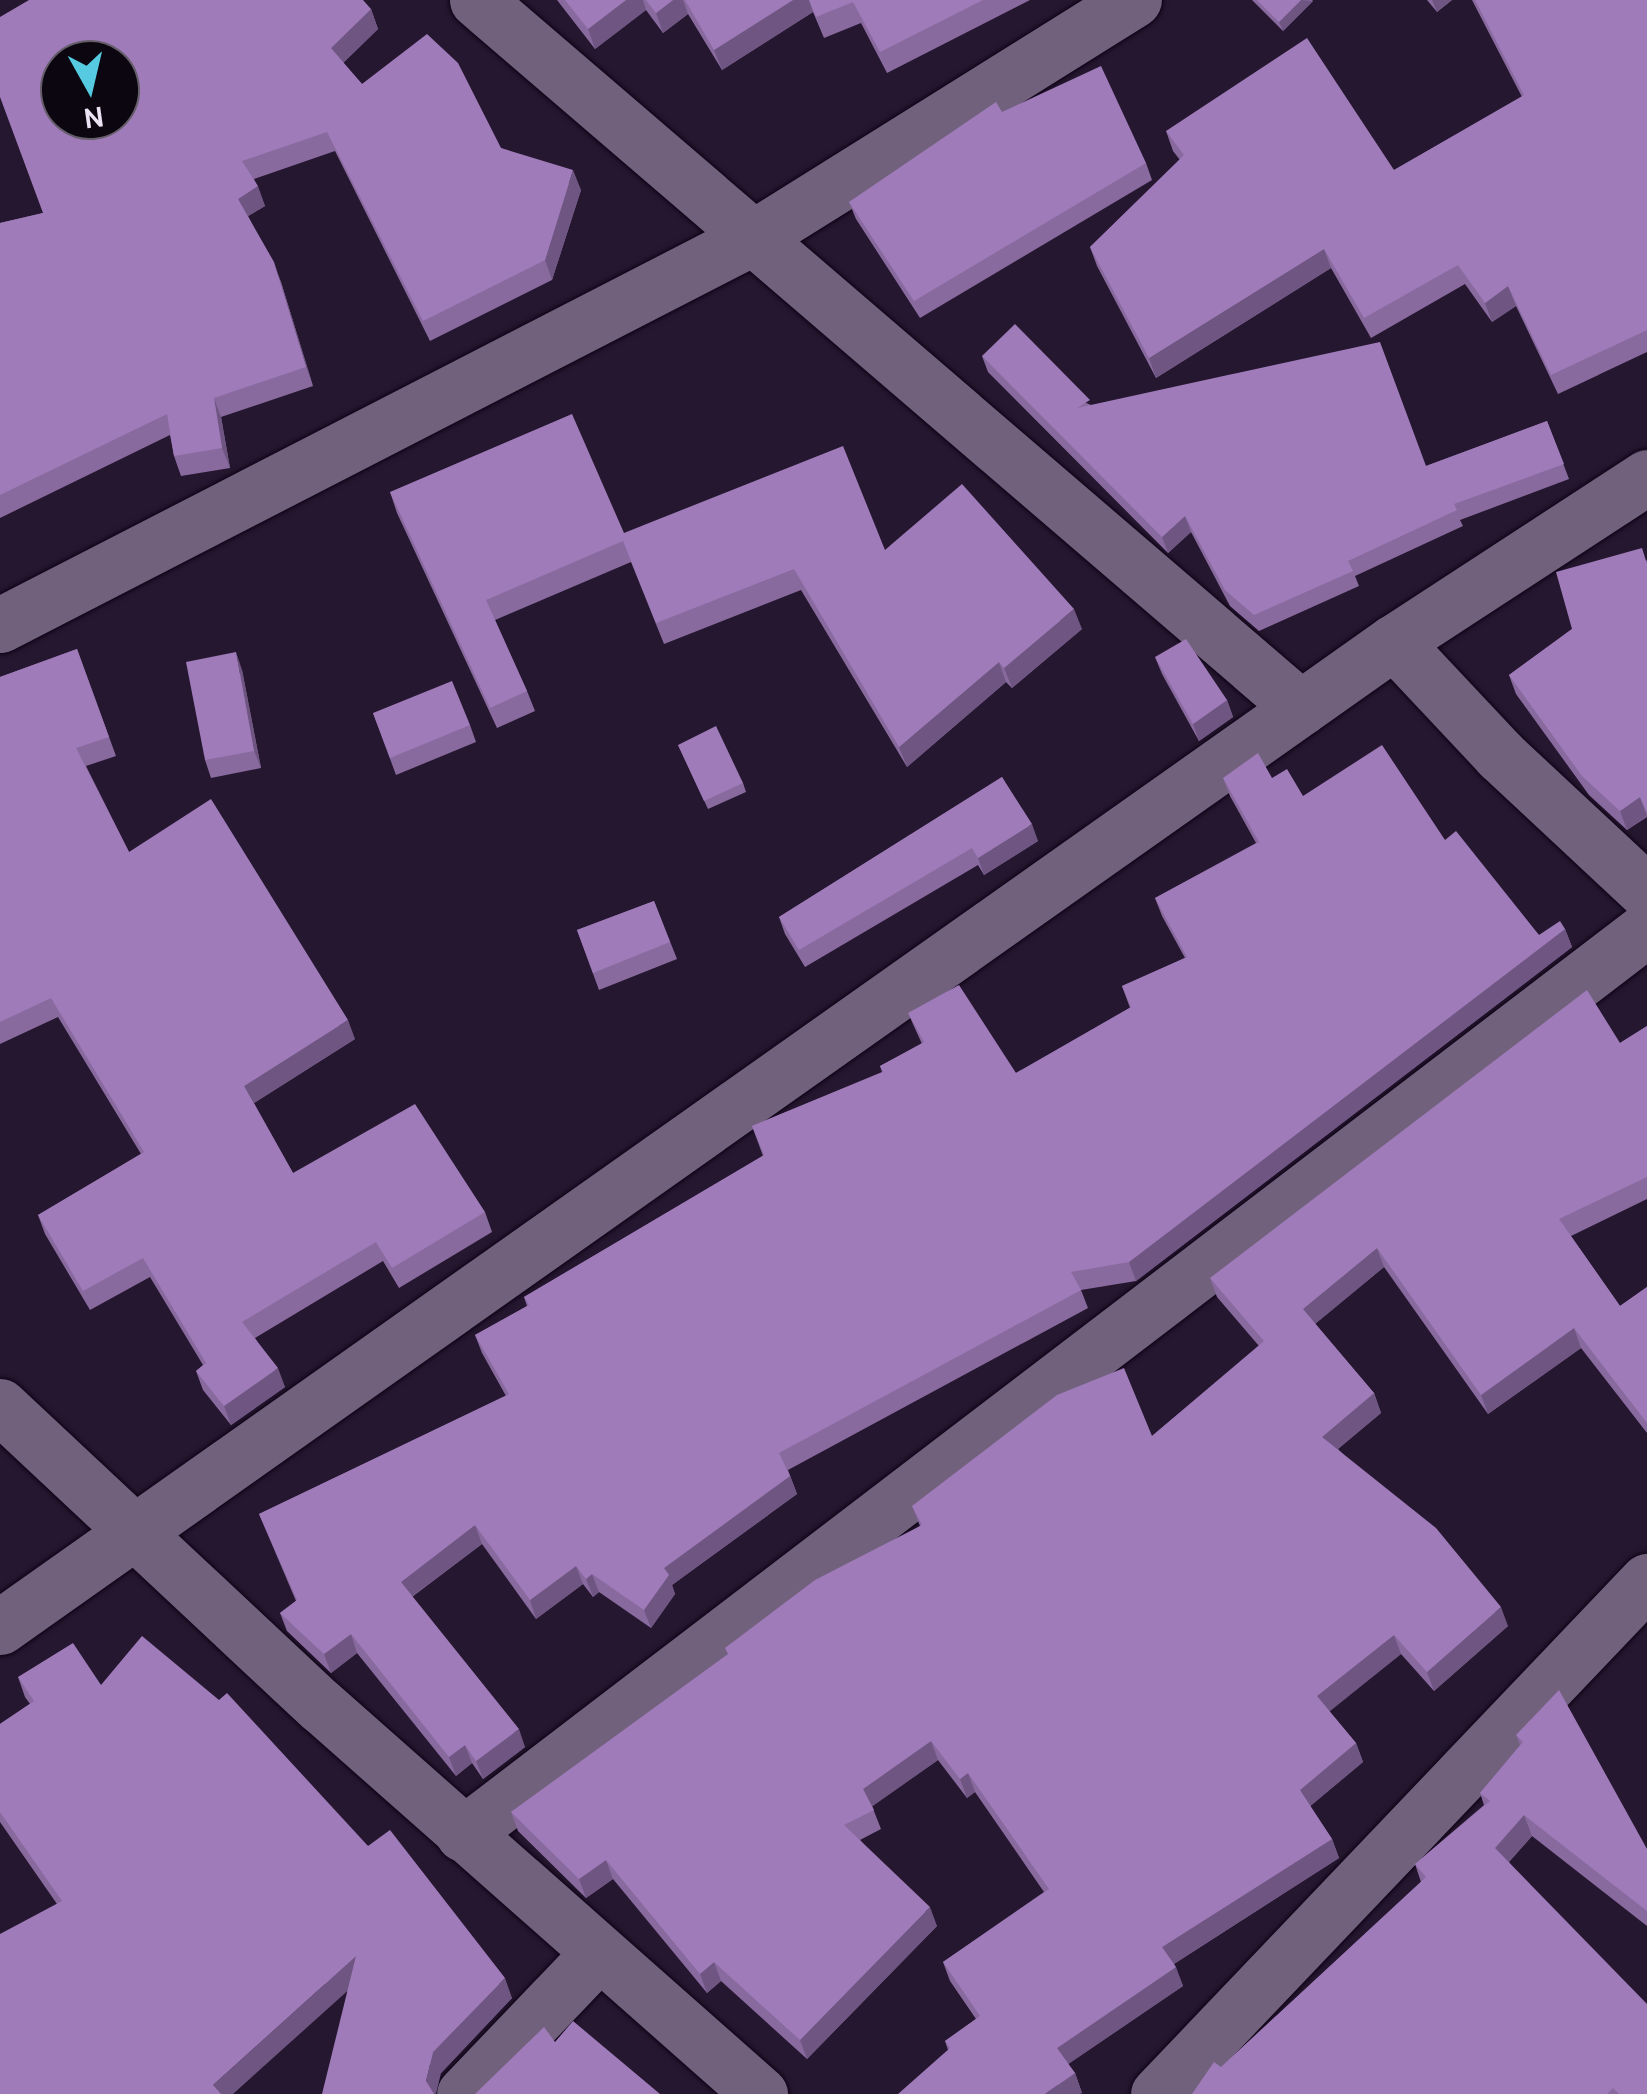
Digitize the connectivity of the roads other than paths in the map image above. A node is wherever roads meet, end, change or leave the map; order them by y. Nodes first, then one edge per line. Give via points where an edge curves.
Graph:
1 (1134, 0) edge
2 (486, 2) edge
3 (754, 237) junction
4 (1647, 476) edge
5 (3, 618) edge
6 (1394, 642) junction
7 (1301, 708) junction
8 (1647, 892) edge
9 (1647, 929) edge
10 (0, 1406) edge
11 (137, 1530) junction
12 (1647, 1582) edge
13 (0, 1627) edge
14 (464, 1834) junction
15 (597, 1954) junction
16 (464, 2094) edge
17 (760, 2094) edge
18 (1158, 2094) edge

1 - 3 street
2 - 3 street
3 - 5 street
3 - 7 street
4 - 6 street
6 - 7 street
6 - 8 street via 1500,755
7 - 11 street
9 - 14 street
10 - 11 street
11 - 13 street
11 - 14 street
12 - 18 street
14 - 15 street
15 - 16 street
15 - 17 street

